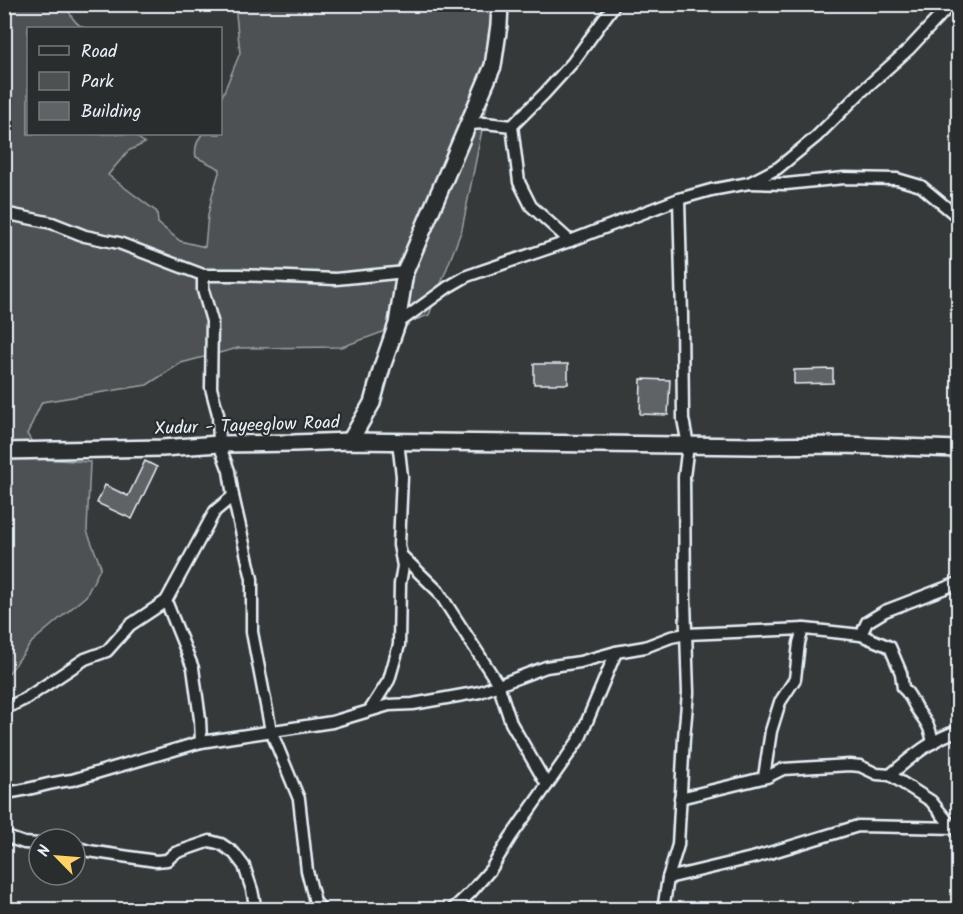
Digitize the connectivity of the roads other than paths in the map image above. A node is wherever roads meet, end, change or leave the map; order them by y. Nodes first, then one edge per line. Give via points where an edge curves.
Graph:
1 (500, 4) edge
2 (615, 4) edge
3 (951, 4) edge
4 (469, 124) junction
5 (512, 126) junction
6 (749, 183) junction
7 (679, 199) junction
8 (4, 213) edge
9 (958, 217) edge
10 (570, 240) junction
11 (405, 272) junction
12 (203, 275) junction
13 (397, 324) junction
14 (350, 441) junction
15 (398, 441) junction
16 (219, 444) junction
17 (688, 445) junction
18 (958, 449) edge
19 (4, 451) edge
20 (232, 496) junction
21 (401, 555) junction
22 (958, 583) edge
23 (166, 601) junction
24 (803, 629) junction
25 (686, 634) junction
26 (861, 635) junction
27 (616, 652) junction
28 (498, 684) junction
29 (4, 709) edge
30 (370, 710) junction
31 (272, 731) junction
32 (958, 731) edge
33 (201, 742) junction
34 (933, 743) junction
35 (890, 775) junction
36 (764, 777) junction
37 (547, 785) junction
38 (4, 793) edge
39 (680, 798) junction
40 (956, 828) edge
41 (4, 836) edge
42 (27, 843) edge
43 (87, 851) edge
44 (669, 878) junction
45 (256, 909) edge
46 (322, 909) edge
47 (452, 909) edge
48 (663, 909) edge

1 - 4 main road, Xudur - Tayeeglow Road via 493,66
2 - 5 street via 573,62
3 - 6 street via 816,137 778,168
4 - 5 street
4 - 11 main road, Xudur - Tayeeglow Road
5 - 10 street via 519,182 531,206
6 - 7 street
6 - 9 street via 897,179 921,186
7 - 10 street
7 - 17 street via 683,419
8 - 12 street via 119,243
10 - 13 street via 467,276
11 - 12 street via 336,279
11 - 13 main road, Xudur - Tayeeglow Road
12 - 16 street via 202,290 212,321 211,388 218,414
13 - 14 main road, Xudur - Tayeeglow Road via 372,403
14 - 15 main road
14 - 16 main road, Xudur - Tayeeglow Road
15 - 17 main road
15 - 21 street via 402,476
16 - 19 main road, Xudur - Tayeeglow Road
16 - 20 street via 229,471
17 - 18 main road
17 - 25 street via 684,477
20 - 23 street via 215,511
20 - 31 street via 252,579 252,632
21 - 28 street via 438,591
21 - 30 street via 399,645 389,680
22 - 26 street via 885,611 867,622
23 - 29 street via 130,625 107,651 85,659
23 - 33 street via 193,668
24 - 25 street
24 - 26 street
24 - 36 street via 795,679 780,702
25 - 27 street
25 - 39 street via 688,693
26 - 34 street via 890,647 903,688 928,723
27 - 28 street
27 - 37 street via 580,738
28 - 30 street via 480,692
28 - 37 street via 511,723
30 - 31 street via 332,722
31 - 33 street
31 - 46 street via 299,799 307,871 315,902
32 - 34 street
33 - 38 street via 72,780
34 - 35 street
35 - 36 street via 850,765 783,769
35 - 40 street via 931,801
36 - 39 street
37 - 47 street via 491,868
39 - 44 street via 678,845
40 - 44 street via 858,826
41 - 42 street
43 - 45 street via 156,861 210,841 221,844 244,866
44 - 48 street

